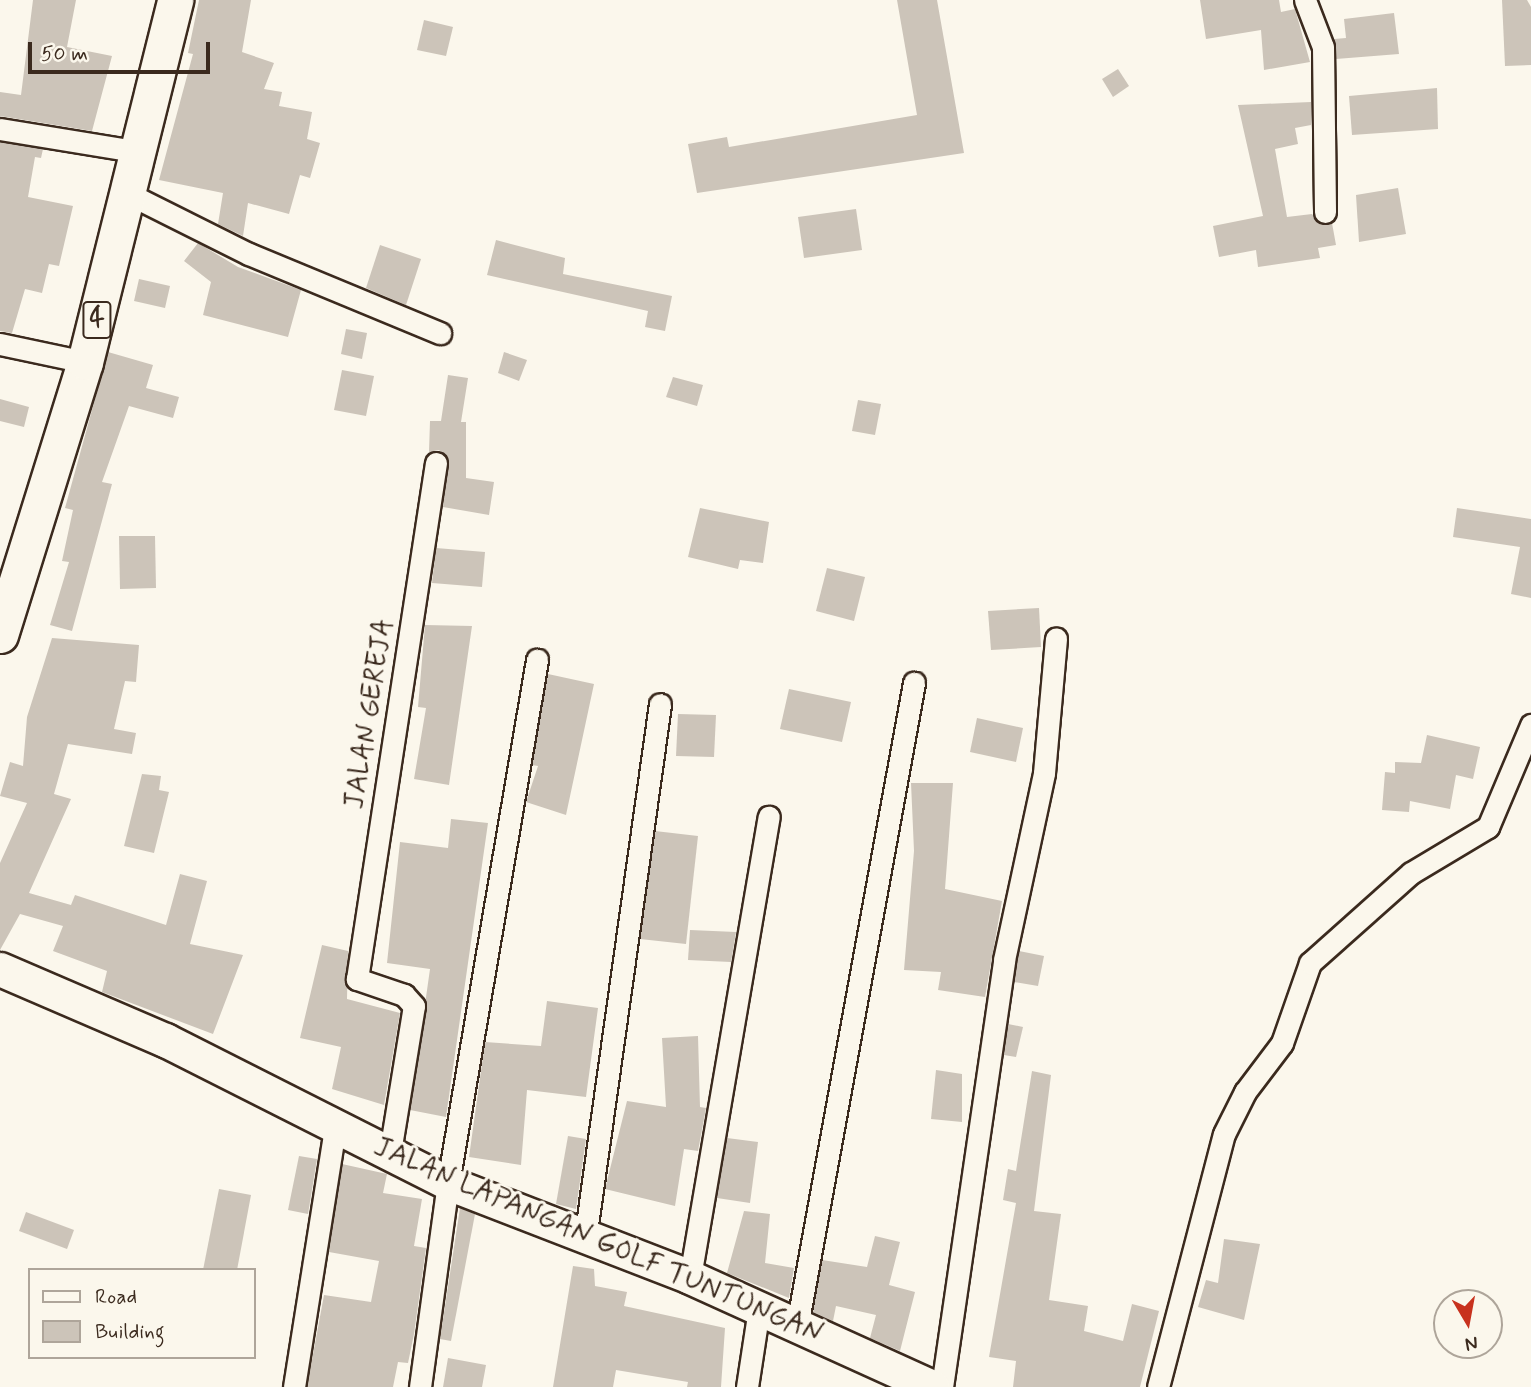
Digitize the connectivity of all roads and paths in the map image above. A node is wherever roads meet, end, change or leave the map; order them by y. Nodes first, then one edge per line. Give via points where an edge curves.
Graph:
1 (175, 0) edge
2 (1305, 0) edge
3 (0, 129) edge
4 (140, 152) junction
5 (131, 195) junction
6 (1325, 212) dead end
7 (440, 333) dead end
8 (0, 344) edge
9 (85, 362) junction
10 (436, 463) dead end
11 (0, 635) edge
12 (1056, 639) dead end
13 (537, 660) dead end
14 (914, 683) dead end
15 (660, 704) dead end
16 (1531, 725) edge
17 (769, 817) dead end
18 (0, 970) edge
19 (335, 1127) junction
20 (390, 1152) junction
21 (448, 1182) junction
22 (585, 1239) junction
23 (690, 1277) junction
24 (759, 1309) junction
25 (797, 1326) junction
26 (294, 1387) edge
27 (420, 1387) edge
28 (747, 1387) edge
29 (932, 1387) edge
30 (942, 1387) edge
31 (1158, 1387) edge

1 - 4 highway, 4
2 - 6 street via 1323,47
3 - 4 street
4 - 5 highway, 4
5 - 7 street via 249,254
5 - 9 highway, 4
8 - 9 street
9 - 11 highway, 4
10 - 20 street, JALAN GEREJA via 359,978 404,995 414,1006
12 - 30 street via 1044,773 1004,960
13 - 21 street
14 - 25 street
15 - 22 street
16 - 31 street via 1488,827 1411,873 1310,963 1282,1043 1245,1092 1224,1134
17 - 23 street
18 - 19 main road, JALAN LAPANGAN GOLF TUNTUNGAN via 165,1040
19 - 20 main road, JALAN LAPANGAN GOLF TUNTUNGAN
19 - 26 street
20 - 21 main road, JALAN LAPANGAN GOLF TUNTUNGAN
21 - 22 main road, JALAN LAPANGAN GOLF TUNTUNGAN
21 - 27 street
22 - 23 main road, JALAN LAPANGAN GOLF TUNTUNGAN
23 - 24 main road, JALAN LAPANGAN GOLF TUNTUNGAN
24 - 25 main road, JALAN LAPANGAN GOLF TUNTUNGAN
24 - 28 street
25 - 29 main road, JALAN LAPANGAN GOLF TUNTUNGAN

